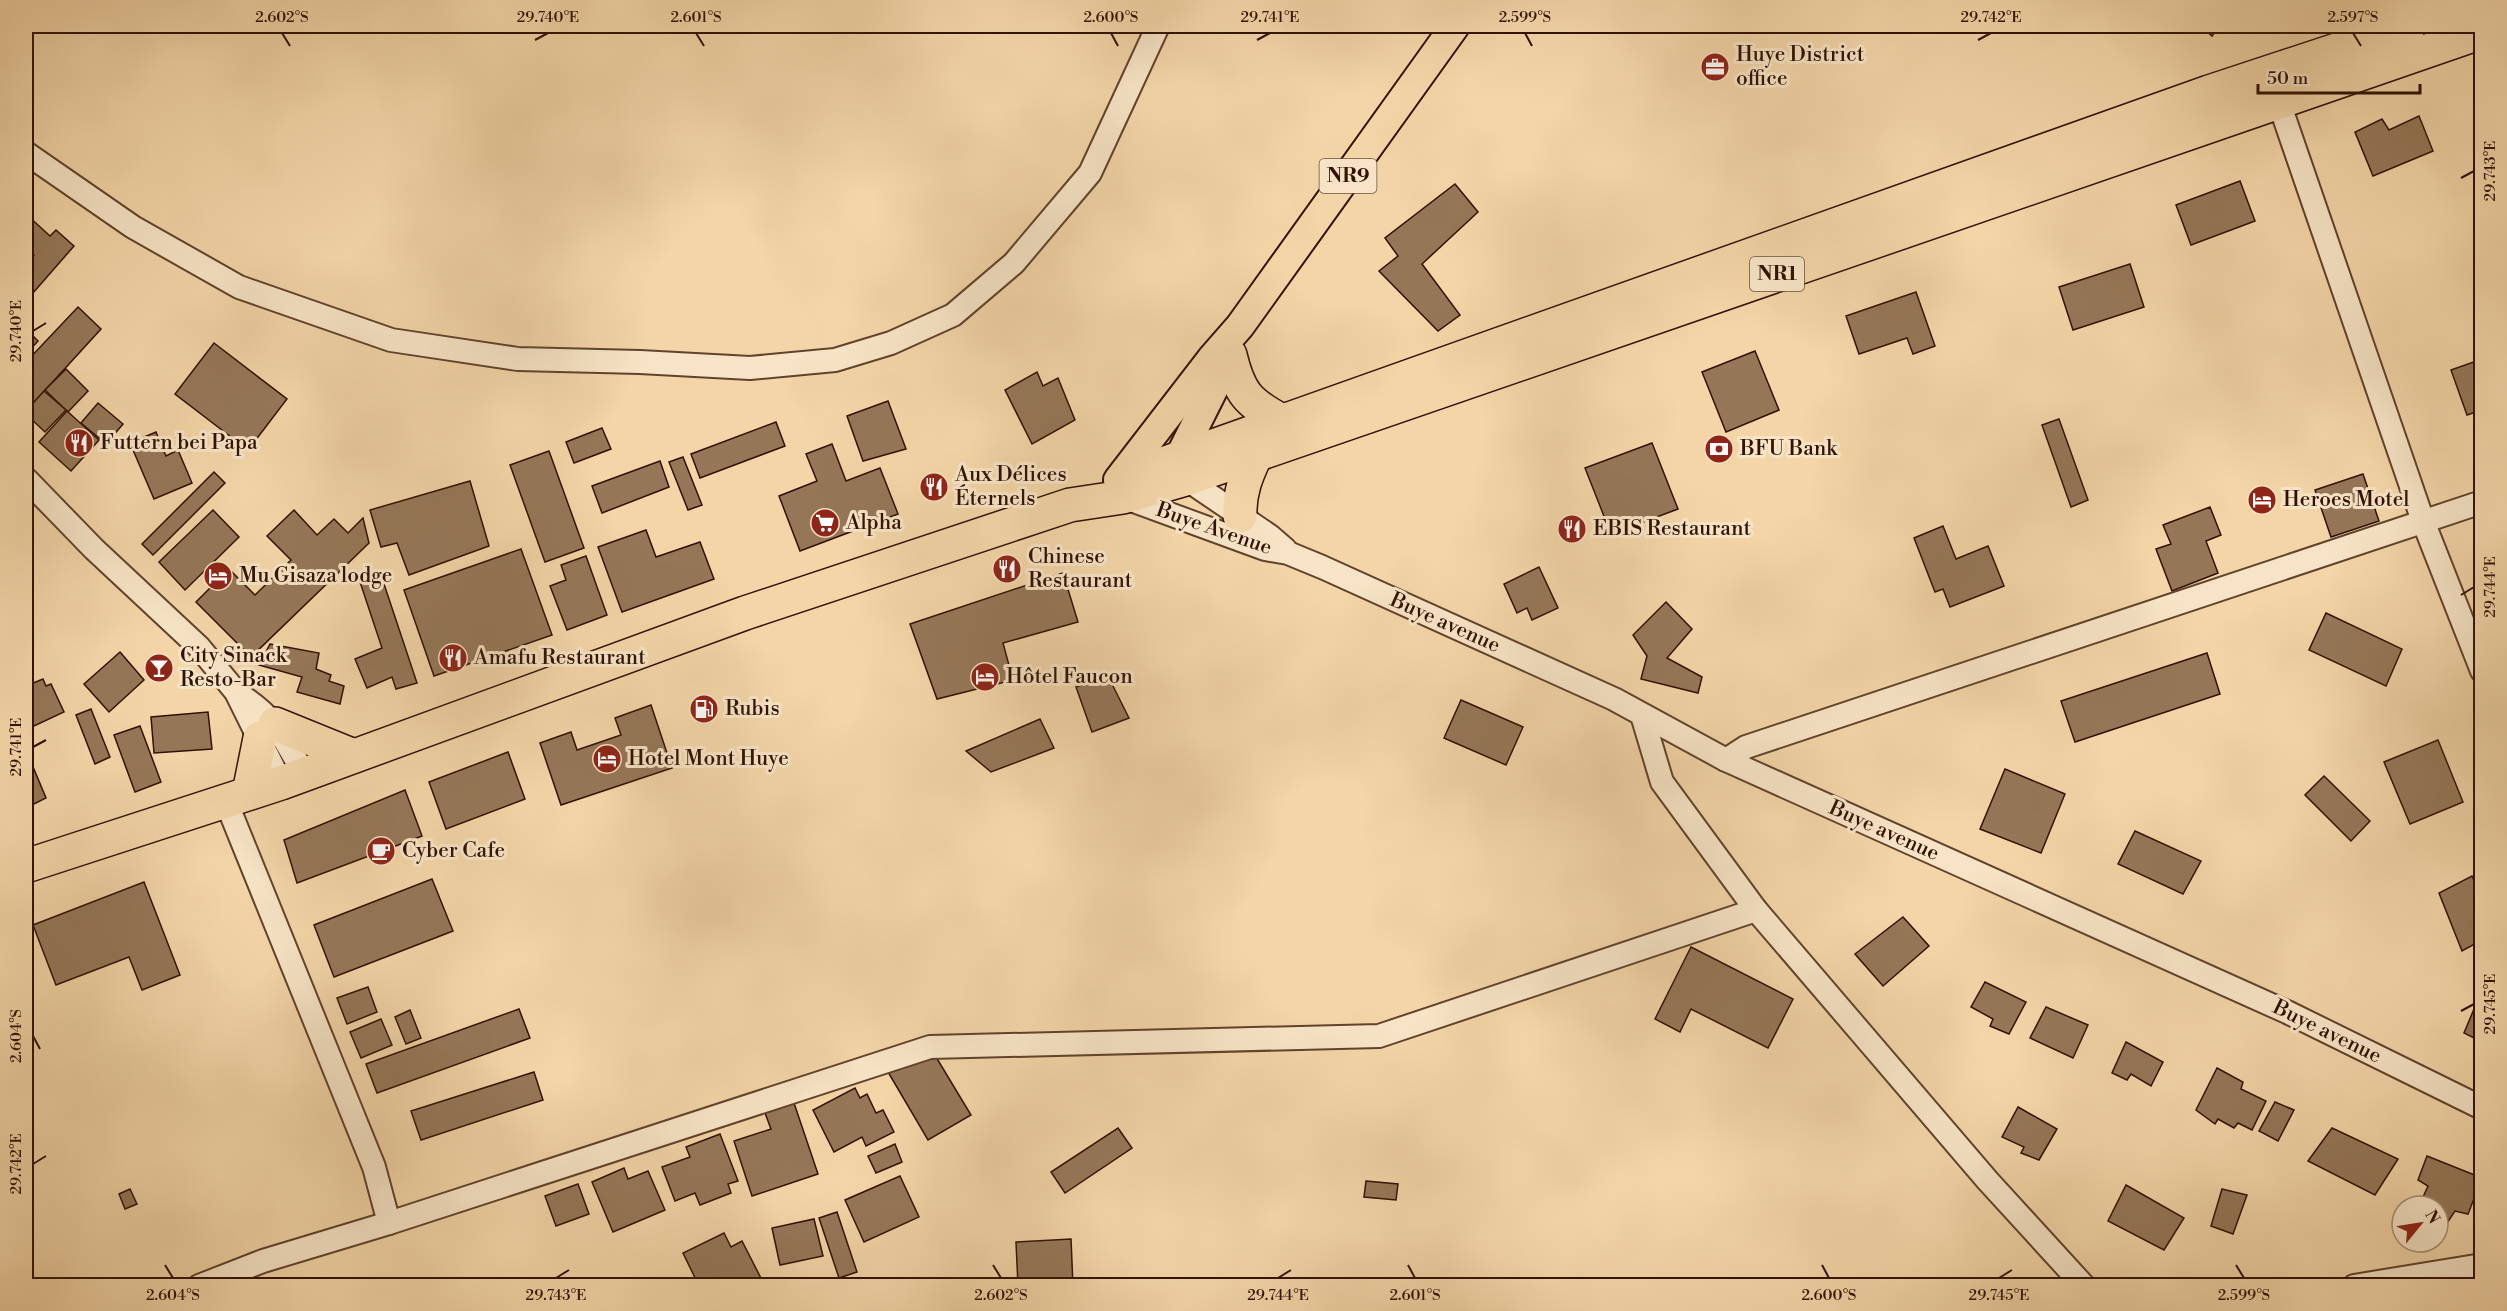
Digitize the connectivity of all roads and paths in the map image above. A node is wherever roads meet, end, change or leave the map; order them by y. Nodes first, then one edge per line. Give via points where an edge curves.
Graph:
1 (1158, 26) edge
2 (1455, 26) edge
3 (2409, 26) edge
4 (2481, 32) edge
5 (2273, 87) junction
6 (26, 153) edge
7 (1235, 341) junction
8 (1400, 392) junction
9 (1282, 421) junction
10 (1256, 455) junction
11 (1183, 468) junction
12 (26, 479) edge
13 (1120, 488) junction
14 (2481, 502) edge
15 (1240, 516) junction
16 (2424, 521) junction
17 (1288, 553) junction
18 (2481, 671) edge
19 (1642, 715) junction
20 (268, 731) junction
21 (354, 756) junction
22 (1726, 760) junction
23 (292, 779) junction
24 (237, 796) junction
25 (26, 866) edge
26 (1756, 910) junction
27 (2481, 1107) edge
28 (389, 1223) junction
29 (2481, 1265) edge
30 (199, 1286) edge
31 (2084, 1286) edge
32 (2354, 1286) edge

1 - 6 street via 1090,173 1014,263 953,315 891,343 835,360 750,368 518,359 391,340 239,287 133,227
2 - 7 main road, NR9
3 - 5 highway, NR1
4 - 5 highway, NR1
5 - 8 highway, NR1
5 - 16 street
7 - 9 highway via 1236,380 1244,395 1259,409
7 - 11 main road, NR9
7 - 13 main road, NR9 via 1212,358
8 - 9 highway, NR1
8 - 10 highway, NR1
9 - 11 highway, NR1
10 - 11 highway, NR1
10 - 15 highway via 1242,488
11 - 13 highway, NR1
11 - 15 street, Buye Avenue
12 - 20 street via 199,647
13 - 17 street, Buye Avenue via 1265,549
13 - 21 highway, NR1 via 745,612
14 - 16 street
15 - 17 street, Buye Avenue via 1279,542
16 - 18 street
16 - 22 street via 1746,747
17 - 19 street, Buye avenue
19 - 22 street, Buye avenue
19 - 26 street via 1662,782
20 - 21 highway
20 - 23 street
20 - 24 highway
21 - 23 highway, NR1
22 - 27 street, Buye avenue via 2287,1012
23 - 24 highway, NR1
24 - 25 highway, NR1
24 - 28 street via 374,1167
26 - 28 street via 1379,1036 930,1047
26 - 31 street
28 - 30 street via 263,1261
29 - 32 street

